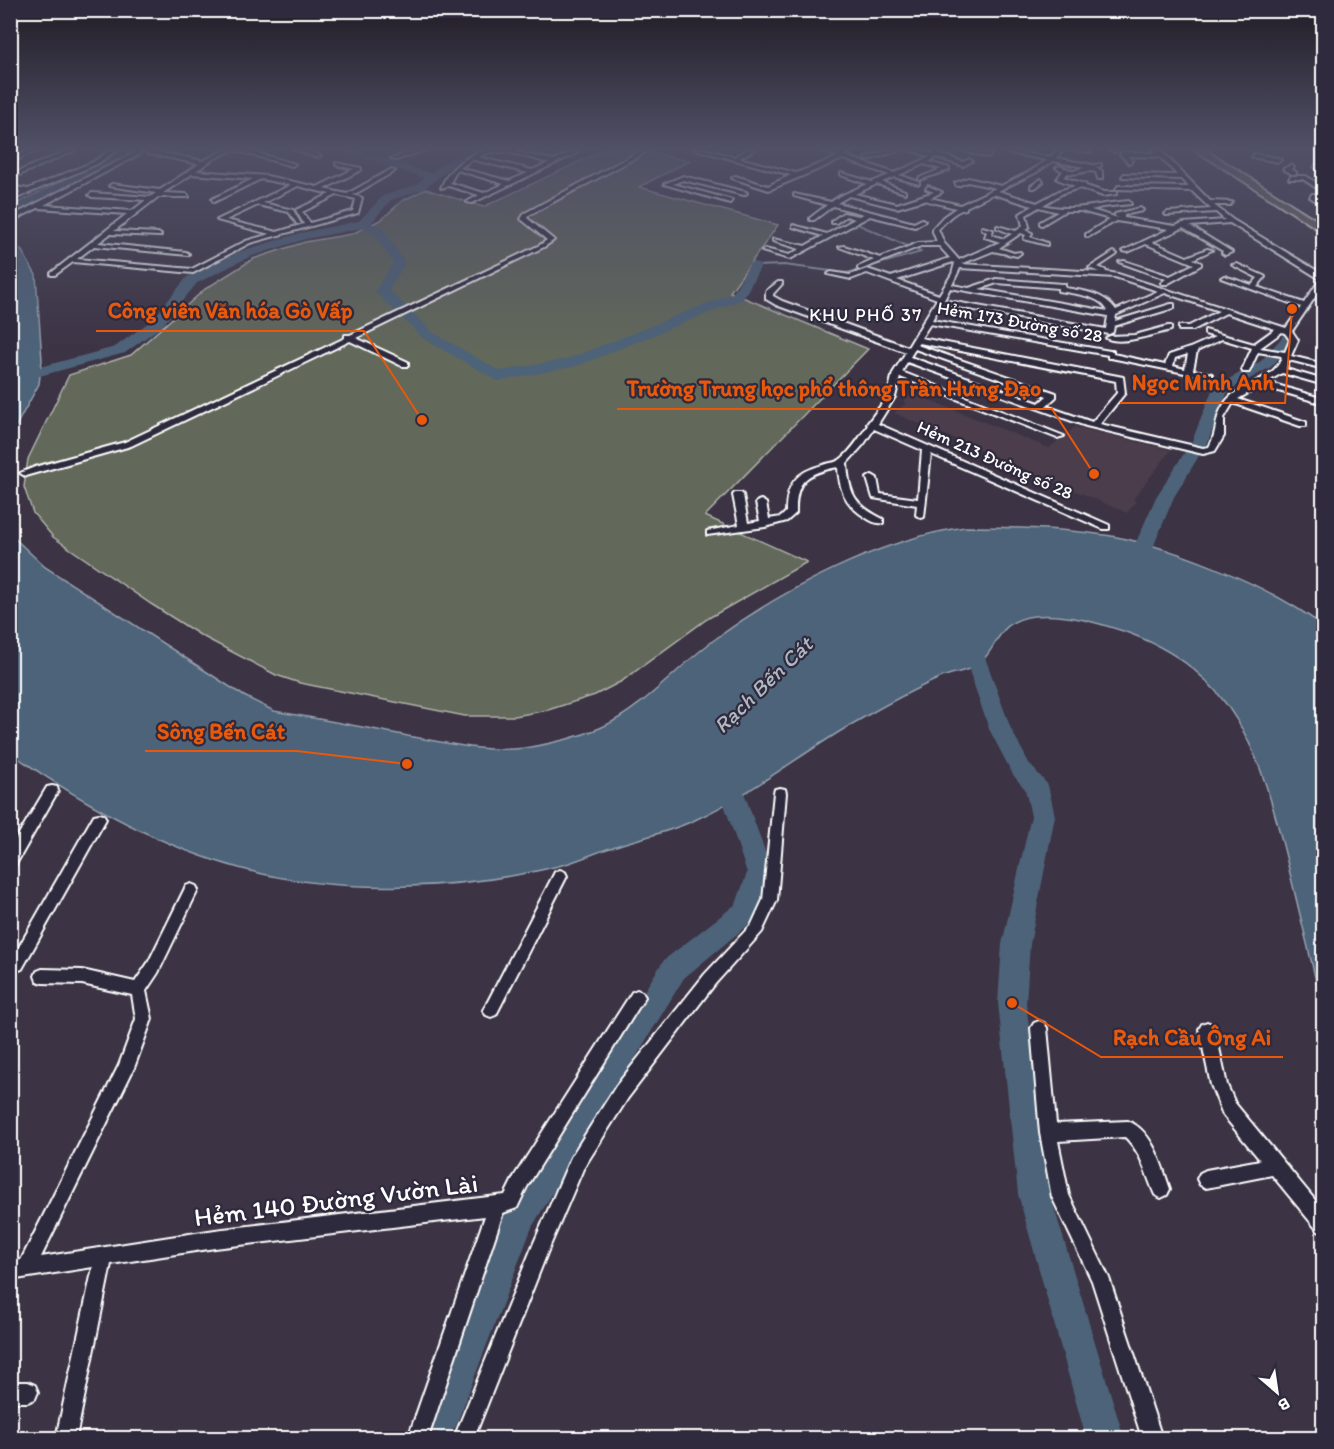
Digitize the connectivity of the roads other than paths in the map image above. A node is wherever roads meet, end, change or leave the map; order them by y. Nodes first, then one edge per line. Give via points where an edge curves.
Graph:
1 (128, 217) edge
2 (227, 217) edge
3 (298, 217) edge
4 (339, 217) edge
5 (524, 217) edge
6 (815, 217) edge
7 (841, 217) edge
8 (853, 217) edge
9 (864, 217) edge
10 (879, 217) edge
11 (906, 217) edge
12 (951, 217) edge
13 (1024, 217) edge
14 (1054, 217) edge
15 (1109, 217) edge
16 (1121, 217) edge
17 (1225, 217) edge
18 (1302, 217) edge
19 (1310, 217) edge
20 (812, 219) dead end
21 (860, 219) junction
22 (1115, 219) junction
23 (922, 221) junction
24 (1128, 221) junction
25 (1231, 221) junction
26 (834, 222) dead end
27 (1042, 223) dead end
28 (938, 225) junction
29 (1183, 225) junction
30 (1323, 225) edge
31 (305, 226) junction
32 (795, 226) dead end
33 (999, 227) dead end
34 (984, 228) dead end
35 (1175, 228) junction
36 (1323, 230) edge
37 (106, 232) junction
38 (1019, 232) junction
39 (274, 233) junction
40 (158, 235) dead end
41 (1088, 235) dead end
42 (828, 236) junction
43 (775, 240) dead end
44 (1147, 242) junction
45 (1006, 243) junction
46 (91, 244) junction
47 (941, 244) junction
48 (1045, 244) dead end
49 (842, 247) dead end
50 (806, 248) junction
51 (994, 249) junction
52 (1209, 250) dead end
53 (765, 251) dead end
54 (1126, 251) dead end
55 (1018, 253) dead end
56 (1225, 253) dead end
57 (186, 254) dead end
58 (1114, 254) dead end
59 (1187, 259) junction
60 (69, 260) junction
61 (880, 260) junction
62 (1122, 261) dead end
63 (957, 262) junction
64 (1235, 265) dead end
65 (863, 270) junction
66 (1065, 272) junction
67 (53, 274) dead end
68 (831, 274) dead end
69 (1116, 275) junction
70 (1224, 278) dead end
71 (1323, 278) edge
72 (892, 279) junction
73 (1171, 279) junction
74 (780, 283) dead end
75 (1062, 285) junction
76 (948, 286) junction
77 (1253, 288) junction
78 (1160, 289) junction
79 (970, 290) junction
80 (940, 299) junction
81 (1171, 306) dead end
82 (1306, 306) junction
83 (1224, 311) junction
84 (1112, 314) junction
85 (926, 321) junction
86 (1168, 328) dead end
87 (1182, 328) dead end
88 (1285, 330) junction
89 (1110, 332) junction
90 (1208, 332) dead end
91 (352, 335) junction
92 (1220, 337) junction
93 (1255, 348) junction
94 (912, 349) junction
95 (1193, 350) junction
96 (1285, 354) junction
97 (1323, 358) edge
98 (405, 364) dead end
99 (1114, 365) junction
100 (1169, 366) junction
101 (1323, 367) edge
102 (1246, 370) dead end
103 (1281, 370) junction
104 (1189, 371) junction
105 (897, 374) junction
106 (1209, 375) dead end
107 (1261, 383) junction
108 (1323, 383) edge
109 (1231, 400) junction
110 (1323, 402) edge
111 (1040, 407) junction
112 (871, 424) junction
113 (1303, 424) dead end
114 (1094, 425) junction
115 (1060, 436) dead end
116 (927, 448) junction
117 (842, 463) junction
118 (25, 473) dead end
119 (872, 478) dead end
120 (738, 495) dead end
121 (761, 503) dead end
122 (922, 503) junction
123 (921, 514) dead end
124 (880, 521) dead end
125 (765, 524) junction
126 (1106, 527) dead end
127 (744, 528) junction
128 (710, 533) dead end
129 (52, 791) dead end
130 (780, 793) dead end
131 (99, 819) dead end
132 (10, 862) edge
133 (560, 876) dead end
134 (191, 890) dead end
135 (17, 964) dead end
136 (42, 976) dead end
137 (138, 990) junction
138 (637, 997) dead end
139 (491, 1010) dead end
140 (1039, 1028) dead end
141 (1207, 1029) dead end
142 (1048, 1133) junction
143 (1276, 1166) junction
144 (1206, 1179) dead end
145 (1161, 1189) dead end
146 (497, 1206) junction
147 (1323, 1225) edge
148 (104, 1257) junction
149 (18, 1270) edge
150 (66, 1438) edge
151 (418, 1438) edge
152 (464, 1438) edge
153 (1152, 1438) edge

1 - 37 street
2 - 39 street via 220,220
3 - 31 street
4 - 31 street
5 - 91 street via 551,240
6 - 20 street
7 - 26 street
8 - 21 street
9 - 21 street
10 - 23 street via 915,225
11 - 23 street
12 - 28 street
13 - 38 street via 1026,227
14 - 27 street
15 - 22 street
16 - 24 street
17 - 25 street
18 - 36 main road
19 - 30 main road
21 - 42 street
22 - 24 street
22 - 41 street
23 - 28 street
24 - 35 street
25 - 29 street
25 - 71 street
28 - 47 street via 935,230
29 - 35 street
29 - 56 street via 1229,252
31 - 39 street
32 - 42 street
33 - 38 street
34 - 45 street via 991,231 987,236
35 - 44 street
37 - 40 street
37 - 46 street
38 - 45 street
38 - 48 street
39 - 60 street via 190,271
42 - 50 street
43 - 50 street
44 - 54 street
44 - 59 street
45 - 51 street
46 - 57 street
46 - 60 street
47 - 61 street via 920,244
47 - 63 street
49 - 61 street
50 - 53 street via 790,257
51 - 55 street
51 - 63 street
52 - 59 street
58 - 69 street via 1092,268
59 - 73 street via 1199,264
60 - 67 street
61 - 65 street
62 - 73 street
63 - 66 street
63 - 72 street
63 - 76 street
64 - 77 street via 1262,277
65 - 68 street via 851,277
65 - 72 street
66 - 69 street
66 - 75 street
69 - 78 street
70 - 77 street
71 - 82 street
72 - 80 street
73 - 78 street
74 - 94 street via 769,293 779,303
75 - 79 street via 996,281
75 - 84 street via 1061,289 1106,302
76 - 79 street
76 - 80 street
77 - 82 street
78 - 83 street
78 - 84 street
79 - 84 street
80 - 85 street
80 - 89 street
81 - 89 street
82 - 88 street
83 - 87 street via 1196,326
83 - 88 street
84 - 89 street
85 - 94 street
85 - 99 street, Hẻm 173 Đường số 28
86 - 89 street via 1135,337
88 - 93 street
88 - 96 street via 1294,340
89 - 99 street
90 - 92 street
91 - 98 street
91 - 118 street via 128,444
92 - 93 street
92 - 95 street
93 - 96 street
93 - 102 street
94 - 99 street
94 - 105 street
94 - 111 street
94 - 111 street via 1053,395
95 - 100 street via 1173,357
95 - 104 street
96 - 97 street
96 - 101 street
96 - 103 street
99 - 100 street
99 - 114 street via 1121,393
100 - 104 street
103 - 107 street
103 - 108 street
104 - 106 street
105 - 112 street via 891,397
105 - 115 street
107 - 109 street
107 - 110 street
109 - 113 street
109 - 114 street via 1220,418 1220,436 1212,449 1203,452
111 - 114 street
112 - 116 street, Hẻm 213 Đường số 28
112 - 117 street
116 - 122 street
116 - 126 street, Hẻm 213 Đường số 28
117 - 124 street via 847,496 855,507
117 - 125 street via 823,466 798,482 792,490 790,513 784,519
119 - 122 street via 876,496
120 - 127 street
121 - 125 street
122 - 123 street
125 - 127 street
127 - 128 street
129 - 132 street
130 - 152 street via 770,900 764,916 622,1092 578,1163
131 - 135 street
133 - 139 street
134 - 137 street
136 - 137 street via 82,977
137 - 149 street via 144,1019 126,1068
138 - 146 street via 511,1202
140 - 142 street
141 - 143 street via 1219,1085 1229,1108
142 - 145 street via 1128,1129 1144,1151
142 - 153 street via 1061,1197 1100,1278
143 - 144 street
143 - 147 street
146 - 148 street, Hẻm 140 Đường Vườn Lài via 215,1239
146 - 151 street, Hẻm 140 Đường Vườn Lài
148 - 149 street, Hẻm 140 Đường Vườn Lài
148 - 150 street

